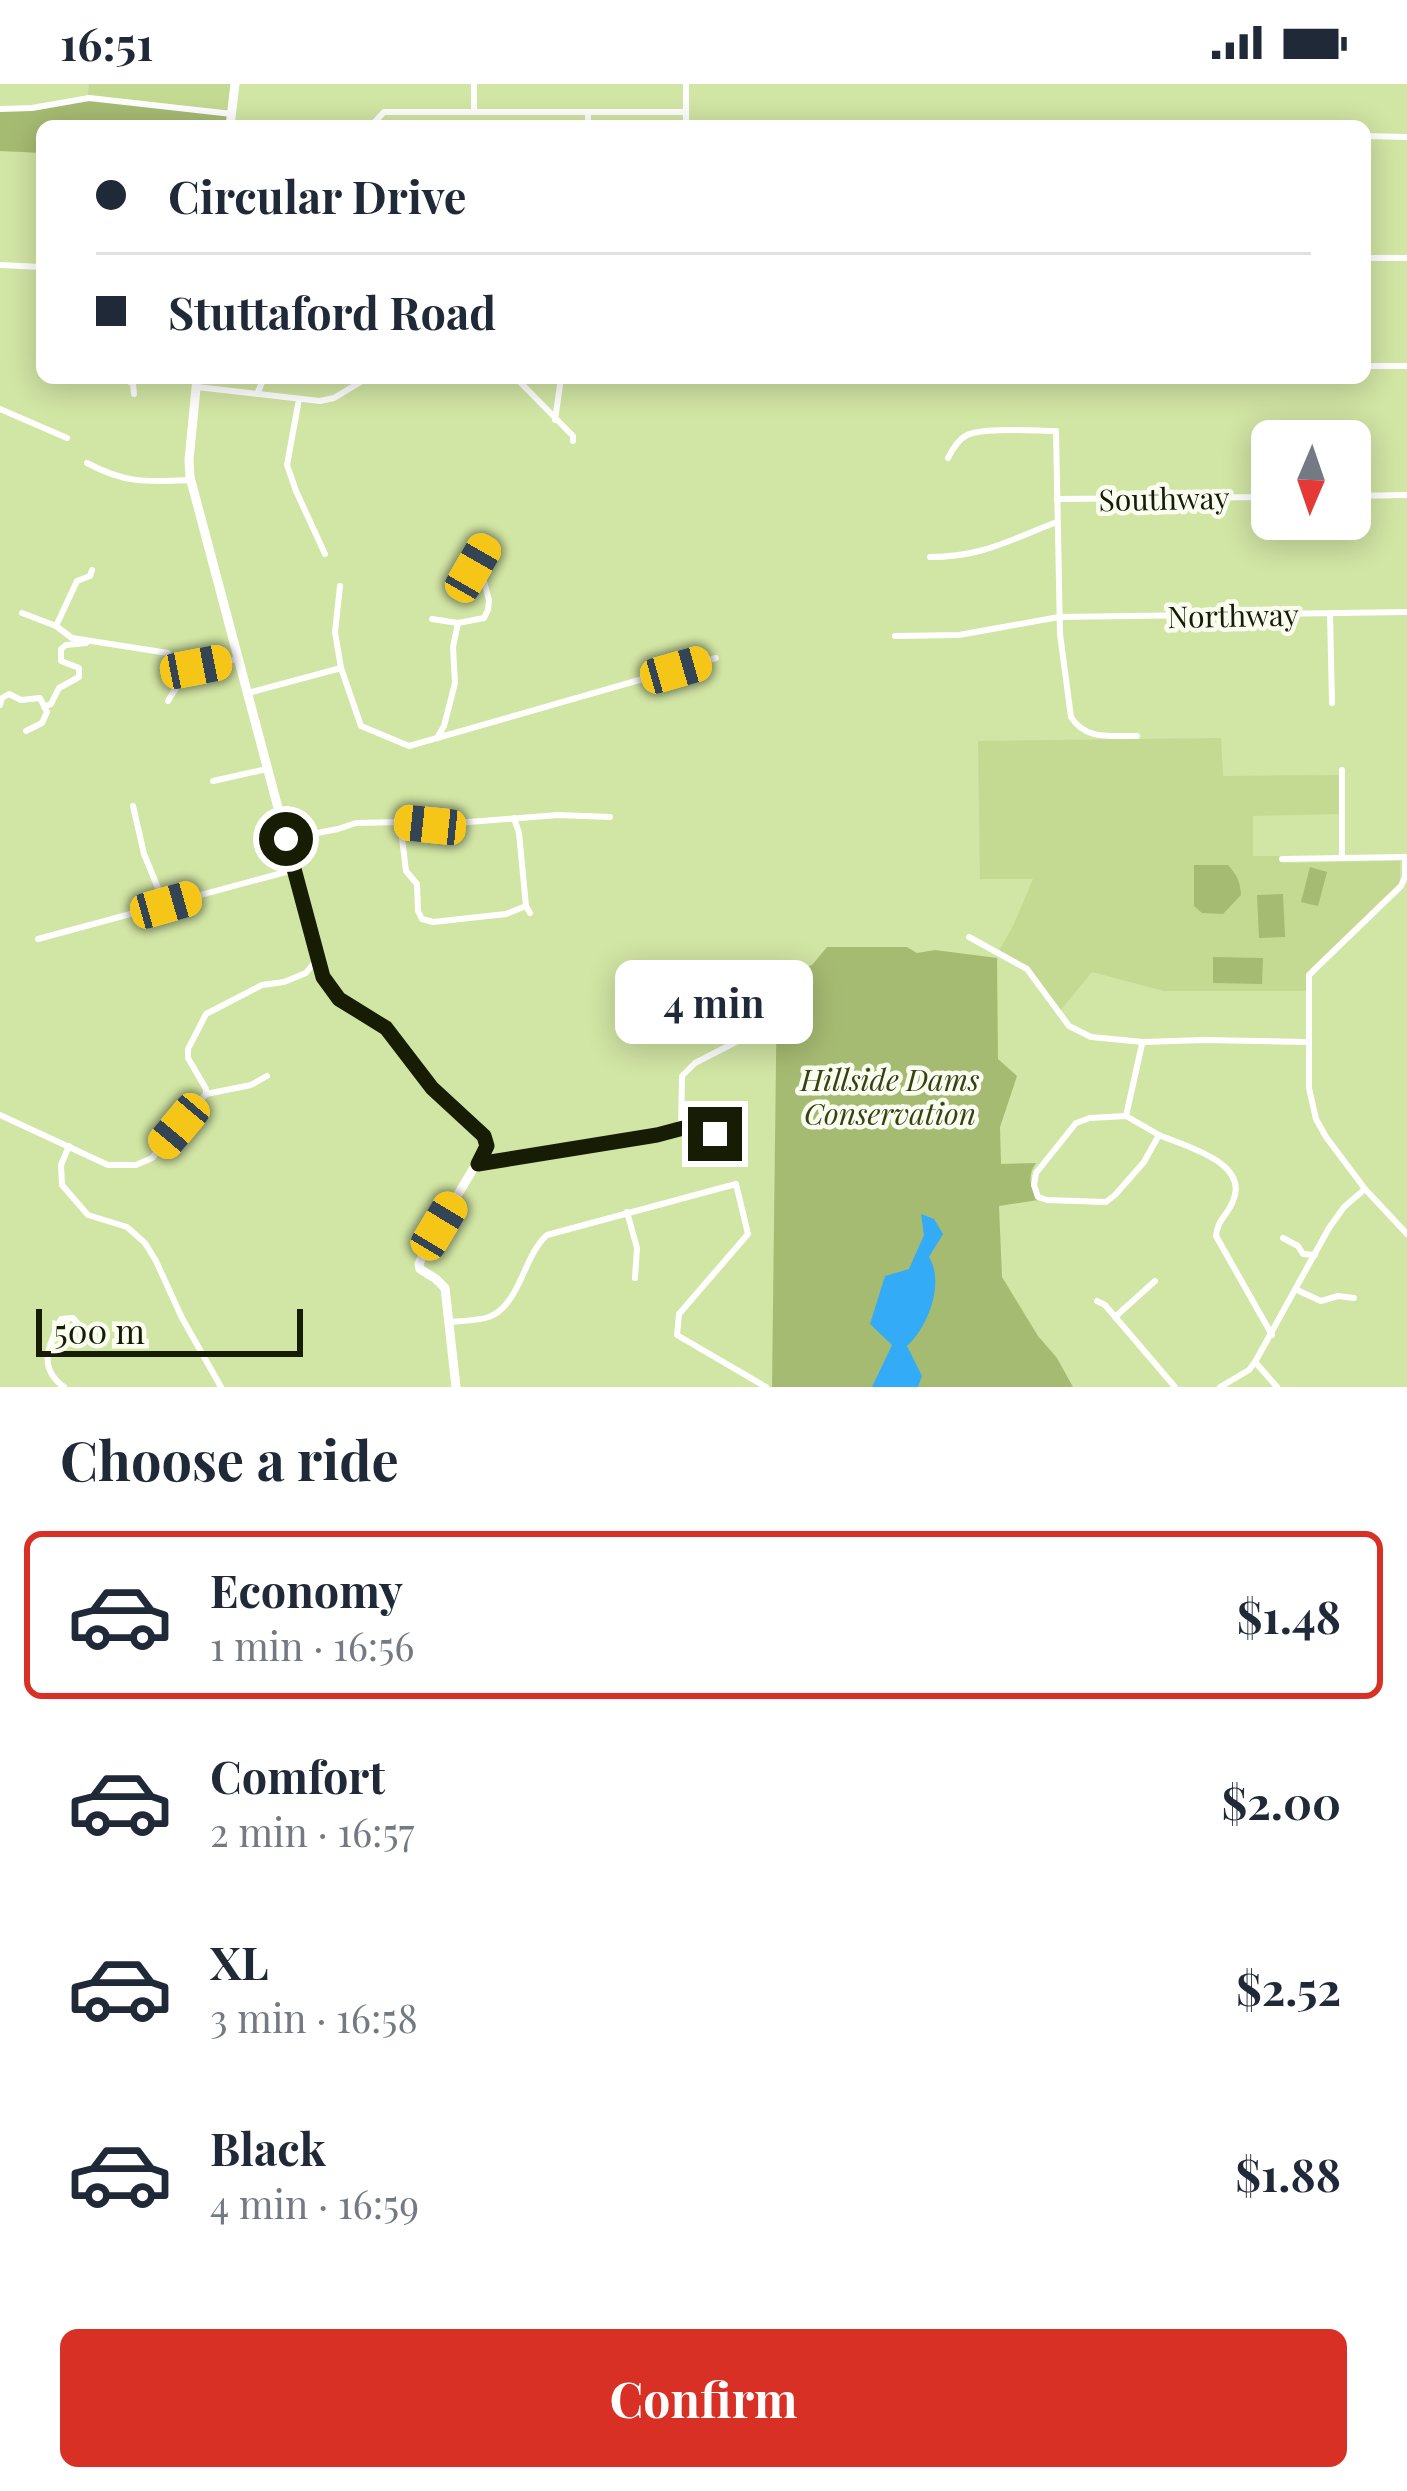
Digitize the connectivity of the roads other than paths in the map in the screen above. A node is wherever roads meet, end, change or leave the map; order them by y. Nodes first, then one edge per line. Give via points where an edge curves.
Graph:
1 (235, 84) edge
2 (474, 84) edge
3 (686, 84) edge
4 (0, 109) edge
5 (474, 111) junction
6 (588, 112) junction
7 (686, 112) junction
8 (231, 120) edge
9 (376, 120) edge
10 (588, 120) edge
11 (686, 120) edge
12 (1371, 136) edge
13 (1407, 137) edge
14 (1371, 258) edge
15 (1407, 258) edge
16 (0, 265) edge
17 (36, 268) edge
18 (1371, 366) edge
19 (1407, 366) edge
20 (133, 384) edge
21 (197, 384) edge
22 (207, 384) edge
23 (261, 384) edge
24 (357, 384) edge
25 (522, 384) edge
26 (560, 384) edge
27 (134, 394) dead end
28 (257, 394) junction
29 (298, 399) junction
30 (0, 409) edge
31 (555, 420) junction
32 (67, 437) dead end
33 (573, 441) dead end
34 (948, 458) dead end
35 (87, 463) dead end
36 (191, 480) junction
37 (1407, 495) edge
38 (1371, 496) edge
39 (1251, 497) edge
40 (1057, 499) junction
41 (1057, 522) junction
42 (488, 542) dead end
43 (325, 554) dead end
44 (930, 557) dead end
45 (92, 570) dead end
46 (340, 586) dead end
47 (1407, 612) edge
48 (22, 614) dead end
49 (1330, 614) junction
50 (1059, 616) junction
51 (432, 619) dead end
52 (458, 623) junction
53 (56, 626) junction
54 (895, 636) dead end
55 (89, 642) junction
56 (716, 658) dead end
57 (238, 659) junction
58 (341, 668) junction
59 (181, 679) junction
60 (248, 693) junction
61 (168, 700) dead end
62 (1332, 703) dead end
63 (0, 705) edge
64 (44, 707) junction
65 (26, 731) dead end
66 (1137, 736) dead end
67 (437, 738) junction
68 (267, 769) junction
69 (1342, 770) dead end
70 (213, 781) dead end
71 (133, 806) dead end
72 (610, 817) dead end
73 (514, 818) junction
74 (400, 822) junction
75 (286, 839) junction
76 (1342, 857) junction
77 (1406, 857) edge
78 (1282, 859) dead end
79 (293, 869) junction
80 (166, 905) junction
81 (969, 937) dead end
82 (38, 938) dead end
83 (317, 959) junction
84 (772, 985) dead end
85 (1143, 1042) junction
86 (1306, 1042) junction
87 (267, 1076) dead end
88 (206, 1094) junction
89 (0, 1115) edge
90 (1126, 1117) junction
91 (681, 1130) junction
92 (715, 1134) dead end
93 (1159, 1136) junction
94 (69, 1146) junction
95 (478, 1164) junction
96 (1365, 1189) junction
97 (627, 1212) junction
98 (1407, 1234) edge
99 (1283, 1238) dead end
100 (1315, 1255) junction
101 (635, 1278) dead end
102 (1155, 1282) dead end
103 (1297, 1290) junction
104 (1354, 1298) dead end
105 (1097, 1301) dead end
106 (1115, 1317) junction
107 (448, 1322) junction
108 (1272, 1335) junction
109 (104, 1343) dead end
110 (1256, 1362) junction
111 (64, 1387) edge
112 (221, 1387) edge
113 (455, 1387) edge
114 (766, 1387) edge
115 (1175, 1387) edge
116 (1220, 1387) edge
117 (1277, 1387) edge

1 - 8 street
2 - 5 street
3 - 7 street
4 - 8 street via 89,98
5 - 6 street
5 - 9 street via 384,112
6 - 7 street
6 - 10 street
7 - 11 street
12 - 13 street
14 - 15 street
16 - 17 street
18 - 19 street
20 - 27 street
21 - 36 street
22 - 28 street
23 - 28 street
24 - 29 street via 334,398
25 - 31 street
26 - 31 street
28 - 29 street
29 - 43 street via 286,465
30 - 32 street
31 - 33 street
34 - 40 street via 968,435 1056,431
35 - 36 street via 135,483
36 - 57 street
37 - 38 street
39 - 40 street, Southway
40 - 41 street
41 - 44 street via 981,553
41 - 50 street
42 - 52 street via 473,568 482,574 488,610
45 - 53 street via 77,581
46 - 58 street
47 - 49 street, Northway
48 - 53 street
49 - 50 street, Northway
49 - 62 street
50 - 54 street, Northway via 958,635
50 - 66 street via 1073,723 1088,735
51 - 52 street
52 - 67 street via 455,683
53 - 55 street
55 - 59 street via 168,652
55 - 64 street via 63,646 61,661 79,668 79,677
56 - 67 street
57 - 59 street via 196,667
57 - 60 street
58 - 60 street
58 - 67 street via 361,726 409,746
59 - 61 street
60 - 68 street
63 - 64 street via 9,694 40,698
64 - 65 street via 42,723
68 - 70 street
68 - 75 street
69 - 76 street
71 - 80 street
72 - 73 street
73 - 74 street
73 - 74 street via 528,909 433,922 418,911
74 - 75 street
75 - 79 street
76 - 77 street
76 - 78 street
77 - 86 street via 1401,886 1309,975
79 - 80 street
79 - 83 street
80 - 82 street
81 - 85 street via 1028,969 1074,1030
83 - 88 street via 305,973 206,1014 188,1049
83 - 95 street via 339,999 386,1028 432,1088 484,1136
84 - 91 street via 769,1024 682,1076
85 - 86 street
85 - 90 street
86 - 96 street via 1316,1119
87 - 88 street
88 - 94 street via 144,1163 112,1166
89 - 94 street
90 - 93 street
90 - 93 street via 1078,1121 1036,1173 1042,1199 1111,1199
91 - 92 street via 712,1122
91 - 95 street
93 - 108 street via 1214,1158 1233,1178 1235,1197 1216,1236
94 - 112 street via 62,1186 88,1215 128,1227 145,1243
95 - 107 street via 419,1264 445,1288
96 - 98 street
96 - 100 street
97 - 101 street
97 - 107 street via 547,1235 501,1310
97 - 114 street via 738,1187 748,1234 679,1314 680,1338
99 - 100 street
100 - 103 street
102 - 106 street
103 - 104 street via 1318,1300
103 - 108 street
105 - 106 street
106 - 115 street
107 - 113 street
108 - 110 street
109 - 111 street via 73,1318 61,1319 46,1356
110 - 116 street
110 - 117 street

